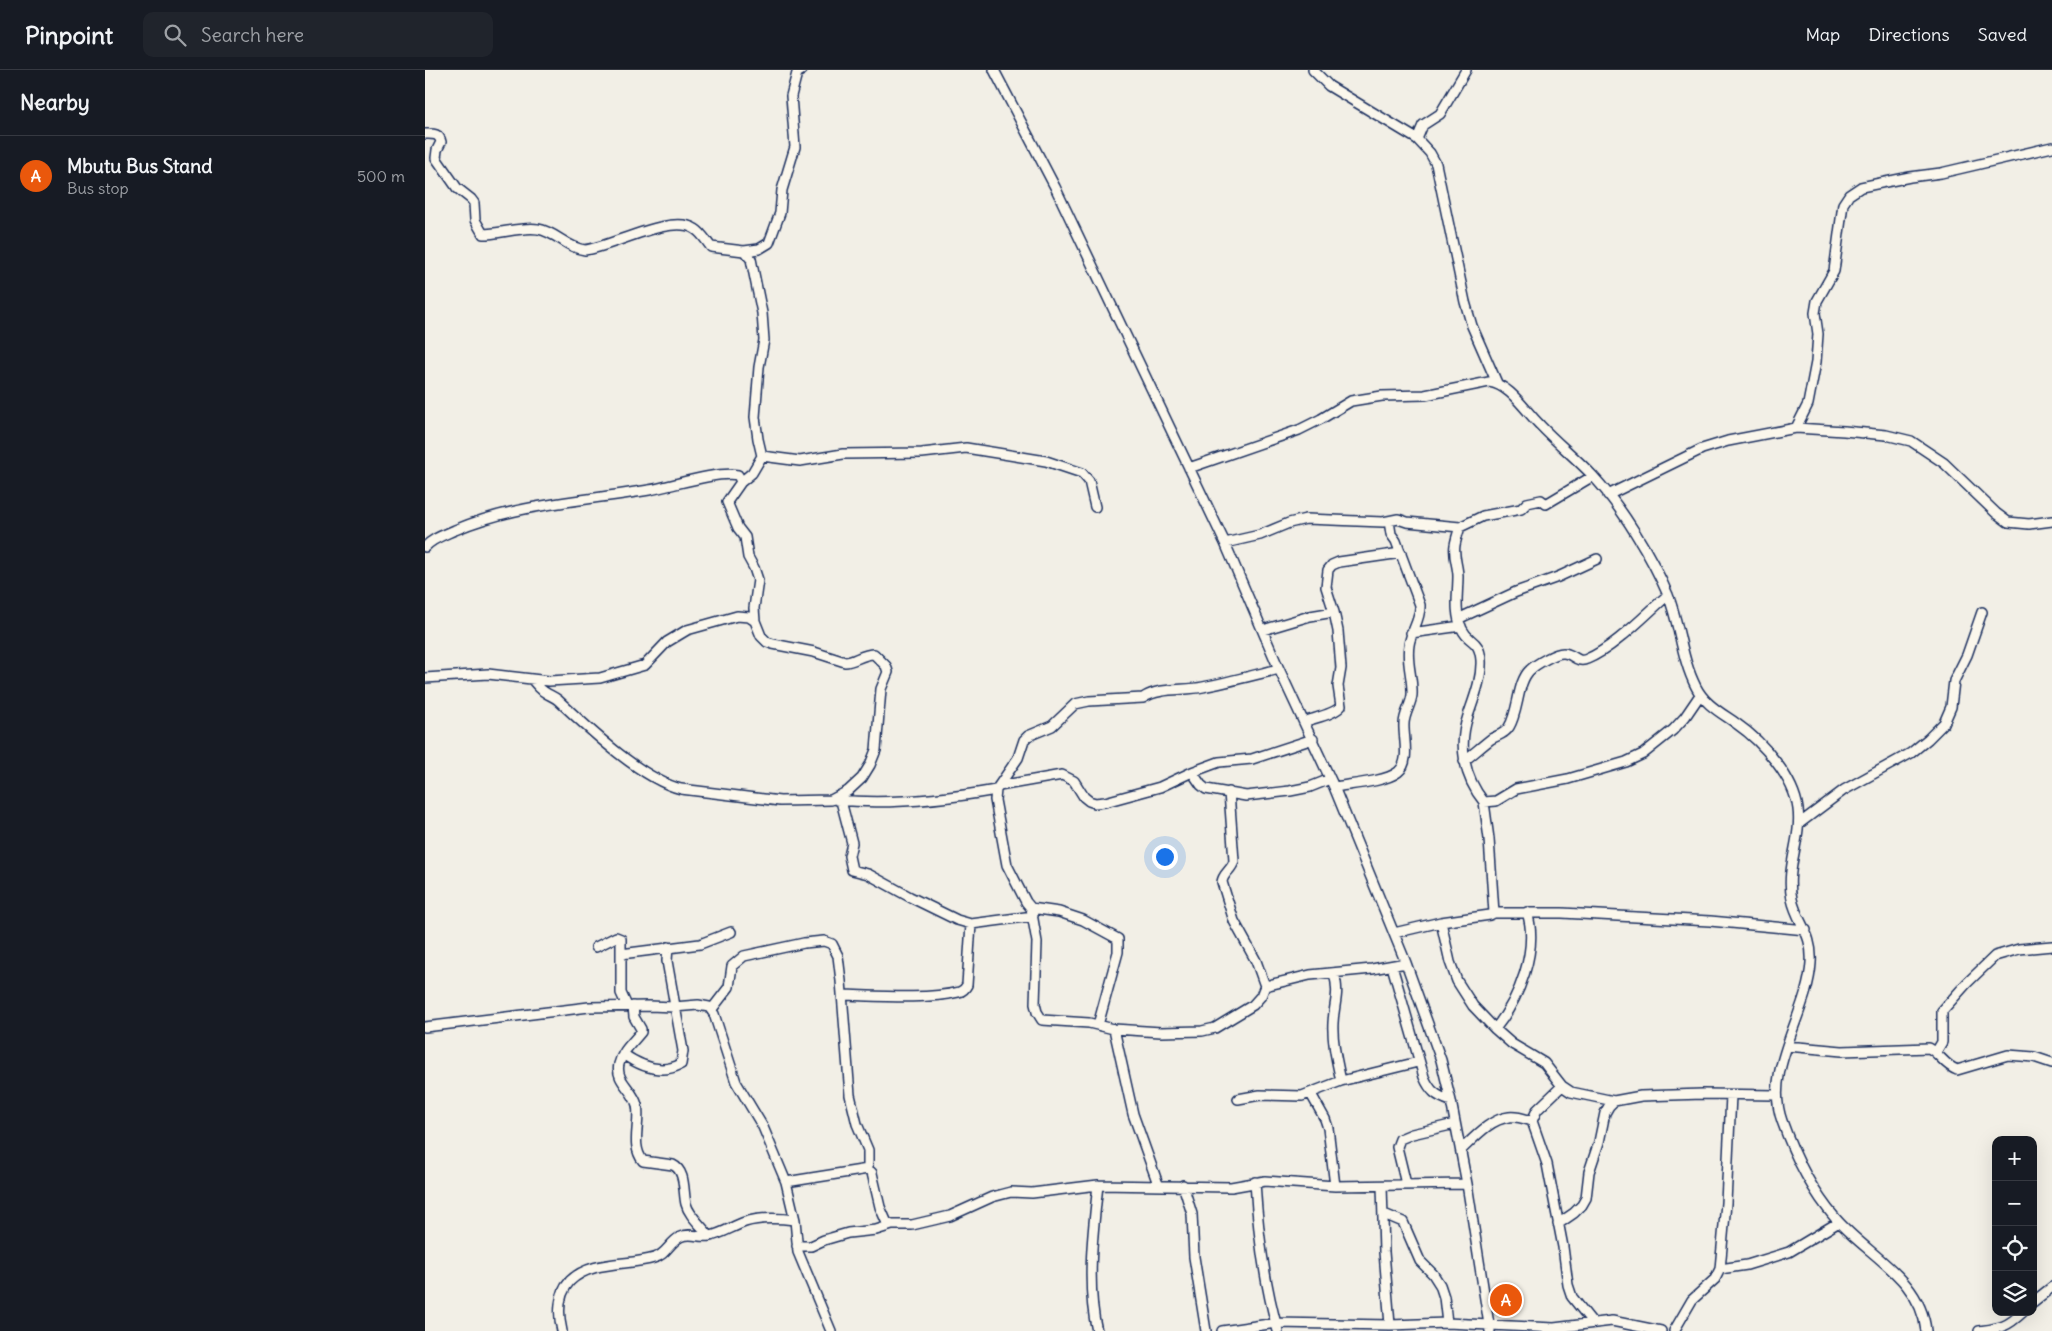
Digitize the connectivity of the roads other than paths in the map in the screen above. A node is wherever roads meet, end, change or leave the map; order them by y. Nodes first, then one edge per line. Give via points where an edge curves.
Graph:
1 (802, 70) edge
2 (994, 70) edge
3 (1313, 70) edge
4 (1466, 70) edge
5 (425, 134) edge
6 (1417, 139) junction
7 (2052, 147) edge
8 (744, 251) junction
9 (1497, 383) junction
10 (1796, 428) junction
11 (763, 456) junction
12 (1189, 468) junction
13 (1593, 476) junction
14 (741, 482) junction
15 (1608, 495) junction
16 (1095, 507) dead end
17 (2052, 521) edge
18 (1389, 522) junction
19 (1460, 527) junction
20 (1225, 543) junction
21 (425, 547) edge
22 (1401, 553) junction
23 (1597, 559) dead end
24 (1668, 595) junction
25 (1334, 612) junction
26 (1982, 612) dead end
27 (755, 621) junction
28 (1460, 622) junction
29 (1263, 630) junction
30 (1411, 633) junction
31 (1279, 669) junction
32 (425, 678) edge
33 (531, 679) junction
34 (1701, 695) junction
35 (1304, 722) junction
36 (1313, 739) junction
37 (1464, 761) junction
38 (1192, 772) junction
39 (1332, 783) junction
40 (998, 788) junction
41 (1229, 792) junction
42 (831, 800) junction
43 (841, 801) junction
44 (1484, 802) junction
45 (1800, 823) junction
46 (1032, 912) junction
47 (1527, 912) junction
48 (1494, 913) junction
49 (1441, 922) junction
50 (971, 924) junction
51 (1806, 930) junction
52 (731, 932) dead end
53 (1394, 933) junction
54 (2052, 946) edge
55 (596, 947) dead end
56 (668, 947) junction
57 (621, 954) junction
58 (1407, 963) junction
59 (1392, 966) junction
60 (1334, 973) junction
61 (1265, 986) junction
62 (843, 995) junction
63 (630, 1006) junction
64 (674, 1007) junction
65 (712, 1009) junction
66 (1098, 1024) junction
67 (425, 1027) edge
68 (1114, 1029) junction
69 (1495, 1029) junction
70 (1787, 1046) junction
71 (1936, 1052) junction
72 (623, 1054) junction
73 (1418, 1062) junction
74 (2052, 1063) edge
75 (1341, 1081) junction
76 (1563, 1086) junction
77 (1311, 1094) junction
78 (1731, 1095) junction
79 (1776, 1095) junction
80 (1237, 1099) dead end
81 (1451, 1101) junction
82 (1614, 1101) junction
83 (1532, 1121) junction
84 (1455, 1124) junction
85 (1461, 1150) junction
86 (867, 1169) junction
87 (785, 1182) junction
88 (1255, 1182) junction
89 (1158, 1184) junction
90 (1406, 1184) junction
91 (1467, 1184) junction
92 (1098, 1185) junction
93 (1183, 1185) junction
94 (1335, 1186) junction
95 (1382, 1186) junction
96 (1384, 1214) junction
97 (795, 1220) junction
98 (1839, 1222) junction
99 (1558, 1224) junction
100 (892, 1225) junction
101 (709, 1236) junction
102 (797, 1246) junction
103 (1720, 1269) junction
104 (2052, 1287) edge
105 (2037, 1299) edge
106 (2018, 1316) edge
107 (1592, 1322) junction
108 (1447, 1323) junction
109 (1390, 1325) junction
110 (1277, 1327) edge
111 (1627, 1327) edge
112 (1489, 1328) edge
113 (1554, 1330) edge
114 (1998, 1330) edge
115 (562, 1331) edge
116 (831, 1331) edge
117 (1097, 1331) edge
118 (1206, 1331) edge
119 (1222, 1331) edge
120 (1661, 1331) edge
121 (1674, 1331) edge
122 (1926, 1331) edge
123 (1979, 1331) edge

1 - 8 street via 797,73 791,96 795,147 782,190 780,213 769,243 759,249
2 - 12 street via 1055,187
3 - 6 street via 1329,86
4 - 6 street via 1440,114 1423,125
5 - 8 street via 440,137 435,158 457,188 474,203 475,220 483,234 536,228 585,250 659,227 681,226 694,228 711,247
6 - 9 street via 1436,164 1465,302
7 - 10 street via 1941,173 1861,187 1849,195 1843,204 1834,271 1817,301 1816,362 1808,404
8 - 11 street via 751,260 762,313 764,340 755,417
9 - 12 street via 1351,401 1299,430
9 - 13 street via 1512,394 1540,426
10 - 15 street via 1702,449
10 - 17 street via 1886,435 1911,441 1943,463 2008,522
11 - 14 street via 752,473
11 - 16 street via 800,460 843,454 922,453 966,448 1047,461 1082,473 1089,481
12 - 20 street
13 - 15 street
13 - 19 street via 1545,504 1541,500 1527,503 1521,509 1483,516
14 - 21 street via 738,475 722,474 651,490 514,511 464,526
14 - 27 street via 727,502 745,537 748,557 758,580
15 - 24 street via 1638,539
18 - 19 street via 1398,519
18 - 20 street via 1305,519
18 - 22 street
19 - 28 street via 1455,552
20 - 29 street
22 - 25 street via 1332,565 1325,587
22 - 30 street via 1420,604 1418,620
23 - 28 street via 1516,592
24 - 34 street via 1685,657
24 - 37 street via 1614,642 1586,660 1579,661 1562,653 1531,669 1524,676 1517,709 1505,732
25 - 29 street
25 - 35 street via 1341,660 1338,686 1341,706 1334,712
26 - 45 street via 1954,681 1951,707 1944,723 1911,752 1844,790
27 - 33 street via 737,616 687,630 667,642 645,666 600,678
27 - 42 street via 767,642 845,662 874,654 886,666 888,672 881,689 876,750 870,766 848,791
28 - 30 street
28 - 37 street via 1467,636 1477,644 1481,660 1467,719
29 - 31 street
30 - 39 street via 1408,658 1412,695 1403,725 1406,742 1401,768 1384,778
31 - 35 street
31 - 40 street via 1143,698 1075,704 1052,726 1028,736
32 - 33 street via 488,674
33 - 42 street via 626,758 667,786 779,801
34 - 44 street via 1673,730 1643,754 1627,762 1568,779 1516,789 1496,801
34 - 45 street via 1747,732 1780,767 1795,795
35 - 36 street
36 - 38 street via 1252,759 1219,762
36 - 39 street
37 - 44 street via 1472,785
38 - 40 street via 1160,787 1095,803 1084,798 1074,781 1062,775
38 - 41 street via 1206,789
39 - 41 street via 1265,795 1246,796
39 - 53 street
40 - 43 street via 967,795 889,802
40 - 46 street via 995,800 1007,865
41 - 61 street via 1233,867 1222,882 1234,921 1256,961
42 - 43 street
43 - 50 street via 851,843 852,870 869,874 910,898
44 - 48 street
45 - 51 street via 1790,886 1792,900
46 - 50 street via 1005,921
46 - 66 street via 1037,942 1035,1004 1039,1018
46 - 66 street via 1059,912 1083,920 1118,939 1118,952
47 - 48 street
47 - 51 street via 1710,921
47 - 69 street via 1532,930 1529,954 1507,1015
48 - 49 street
49 - 53 street
49 - 69 street via 1457,981 1473,1006
50 - 62 street via 965,990 929,995
51 - 70 street via 1811,964
52 - 56 street via 700,944
53 - 58 street
54 - 71 street via 2003,953 1989,961 1942,1012 1942,1042
55 - 57 street via 619,937
56 - 57 street
56 - 64 street
57 - 63 street via 621,992
58 - 59 street
58 - 81 street via 1441,1060
59 - 60 street
59 - 73 street
60 - 61 street
60 - 75 street via 1338,997 1333,1032
61 - 68 street via 1253,1005 1215,1028 1189,1032
62 - 65 street via 838,956 832,944 823,941 744,956 732,966 729,987
62 - 86 street via 850,1095 869,1157
63 - 64 street
63 - 67 street via 589,1007
63 - 72 street via 641,1032
64 - 65 street via 698,1005
64 - 72 street via 683,1051 681,1064 647,1068
65 - 87 street via 736,1082 763,1127
66 - 68 street
68 - 89 street via 1133,1114
69 - 76 street via 1511,1044 1544,1063
70 - 71 street via 1842,1051 1920,1047
70 - 79 street
71 - 74 street via 1957,1070 2008,1055 2034,1057
72 - 101 street via 619,1075 637,1106 639,1156 643,1161 678,1167 686,1206
73 - 75 street
73 - 81 street via 1431,1092
75 - 77 street
76 - 82 street via 1571,1092
76 - 83 street via 1537,1110
77 - 80 street
77 - 94 street via 1328,1128
78 - 79 street
78 - 82 street via 1641,1096
78 - 103 street
79 - 98 street via 1781,1119 1795,1150 1823,1202
81 - 84 street
82 - 99 street via 1605,1113 1589,1172 1586,1198 1574,1214
83 - 85 street via 1502,1118
83 - 99 street via 1547,1164
84 - 85 street
84 - 90 street via 1400,1138 1397,1147
85 - 91 street
86 - 87 street
86 - 100 street via 872,1173 883,1216
87 - 97 street
88 - 93 street via 1231,1187
88 - 94 street
88 - 110 street via 1263,1266
89 - 92 street
89 - 93 street
90 - 91 street
90 - 95 street
91 - 112 street
92 - 100 street via 1005,1193 950,1216 912,1225
92 - 117 street via 1092,1237 1093,1309
93 - 118 street via 1192,1214 1194,1257
94 - 95 street
95 - 96 street
96 - 108 street via 1403,1222 1417,1257 1441,1285
96 - 109 street
97 - 101 street via 762,1219
97 - 102 street
98 - 103 street via 1789,1252 1747,1265
98 - 122 street via 1907,1286 1918,1302
99 - 107 street via 1570,1290
100 - 102 street via 849,1233 811,1246
101 - 115 street via 684,1236 656,1258 582,1272 560,1295
102 - 116 street
103 - 121 street via 1715,1279 1691,1300
104 - 105 street
106 - 114 street
107 - 111 street via 1612,1321
107 - 113 street
108 - 109 street
108 - 112 street
109 - 110 street
110 - 119 street
111 - 120 street
112 - 113 street
114 - 123 street

